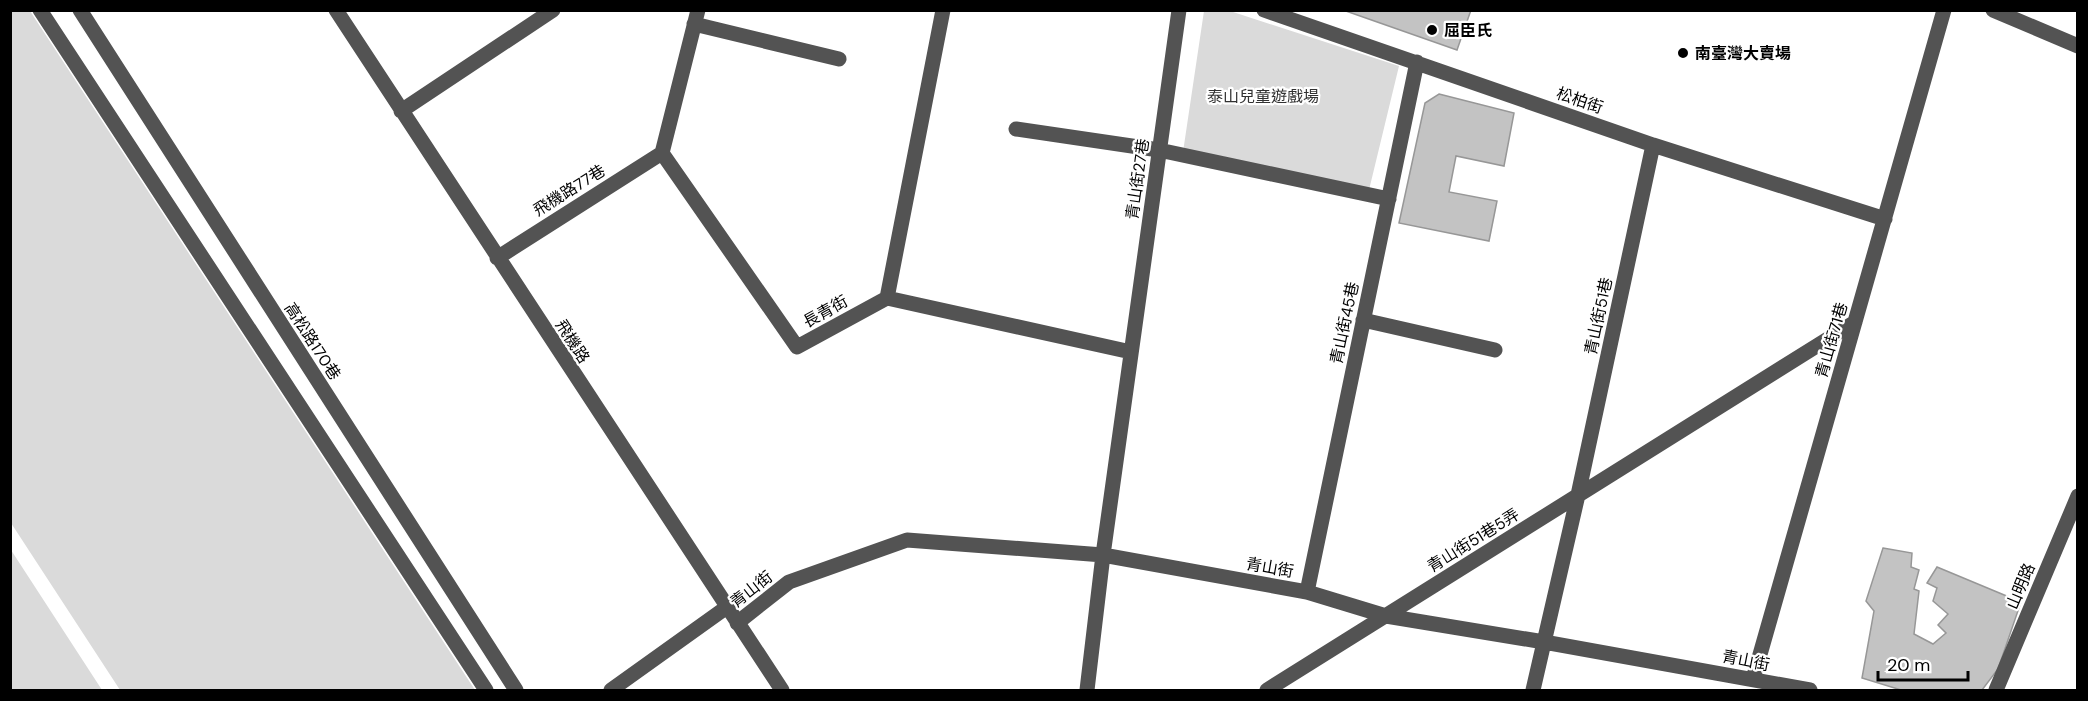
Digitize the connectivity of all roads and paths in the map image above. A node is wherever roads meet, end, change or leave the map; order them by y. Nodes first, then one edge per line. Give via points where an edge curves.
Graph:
1 (40, 10) edge
2 (80, 10) edge
3 (336, 10) edge
4 (943, 10) edge
5 (1179, 10) edge
6 (1944, 10) edge
7 (1992, 10) edge
8 (552, 11) edge
9 (1274, 12) edge
10 (696, 17) edge
11 (2078, 46) edge
12 (839, 59) dead end
13 (1417, 62) junction
14 (401, 111) junction
15 (1016, 129) dead end
16 (1653, 145) junction
17 (1159, 150) junction
18 (662, 153) junction
19 (1389, 199) junction
20 (1885, 219) junction
21 (497, 258) junction
22 (887, 298) junction
23 (1363, 320) junction
24 (1855, 322) junction
25 (1495, 350) dead end
26 (1131, 352) junction
27 (1578, 495) junction
28 (2078, 496) edge
29 (1103, 555) junction
30 (1307, 592) junction
31 (727, 607) junction
32 (1386, 616) junction
33 (737, 623) junction
34 (1544, 642) junction
35 (1752, 679) junction
36 (486, 690) edge
37 (516, 690) edge
38 (611, 690) edge
39 (782, 690) edge
40 (1087, 690) edge
41 (1267, 690) edge
42 (1533, 690) edge
43 (1810, 690) edge
44 (1996, 690) edge

1 - 36 street
2 - 37 street, 高松路170巷
3 - 14 street, 飛機路
4 - 22 street
5 - 17 street, 青山街27巷
6 - 20 street, 青山街71巷
7 - 11 street
8 - 14 street
9 - 13 street, 松柏街
10 - 12 street
10 - 18 street
13 - 16 street, 松柏街
13 - 19 street, 青山街45巷
14 - 21 street, 飛機路
15 - 17 street
16 - 20 street, 松柏街
16 - 27 street, 青山街51巷
17 - 19 street
17 - 26 street, 青山街27巷
18 - 21 street, 飛機路77巷
18 - 22 street, 長青街 via 797,347
19 - 23 street, 青山街45巷
20 - 24 street, 青山街71巷
21 - 31 street, 飛機路
22 - 26 street
23 - 25 street
23 - 30 street, 青山街45巷
24 - 27 street
24 - 35 street, 青山街71巷
26 - 29 street, 青山街27巷
27 - 32 street, 青山街51巷5弄
27 - 34 street, 青山街51巷
28 - 44 street, 山明路
29 - 30 street, 青山街
29 - 33 street, 青山街 via 907,540 789,582
29 - 40 street, 青山街27巷
30 - 32 street, 青山街
31 - 33 street, 飛機路
31 - 38 street
32 - 34 street, 青山街
32 - 41 street, 青山街51巷5弄
33 - 39 street, 飛機路
34 - 35 street, 青山街
34 - 42 street, 青山街51巷
35 - 43 street, 青山街

